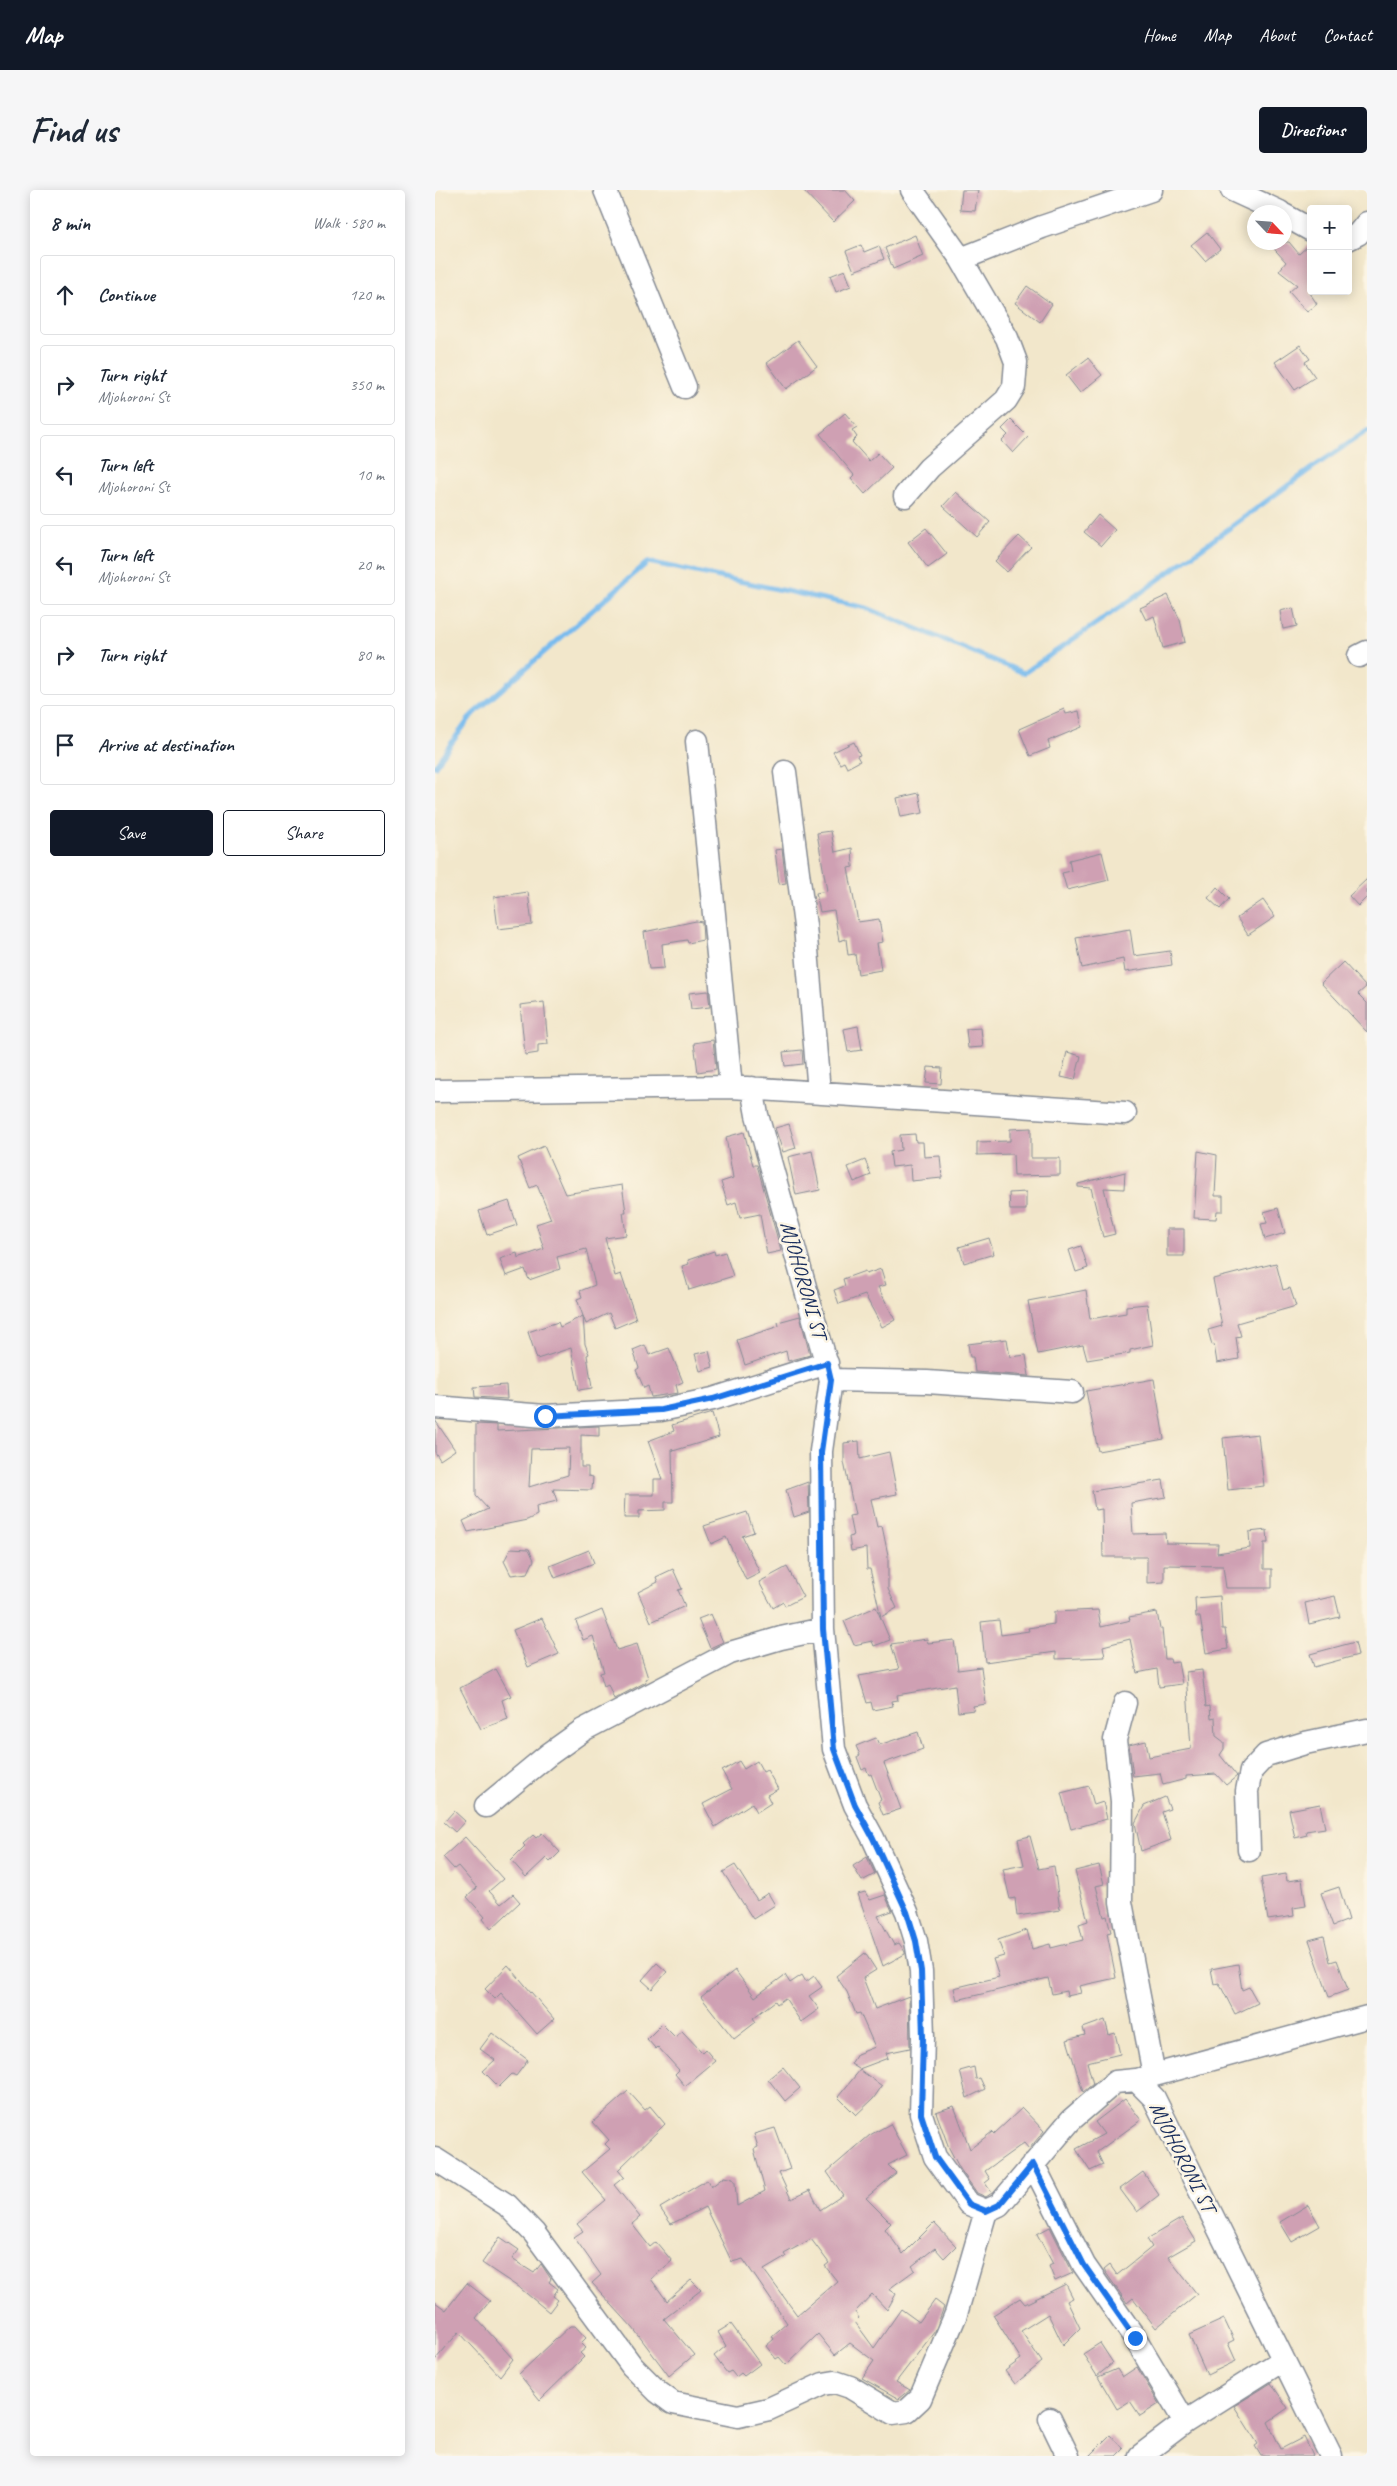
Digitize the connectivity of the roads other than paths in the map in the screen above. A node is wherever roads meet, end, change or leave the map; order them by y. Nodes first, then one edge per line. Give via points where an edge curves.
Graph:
1 (605, 190) edge
2 (912, 190) edge
3 (1151, 190) edge
4 (1231, 190) edge
5 (1264, 205) edge
6 (1292, 219) edge
7 (1367, 223) edge
8 (1307, 228) edge
9 (1352, 237) edge
10 (961, 259) junction
11 (685, 388) dead end
12 (905, 496) dead end
13 (697, 741) dead end
14 (785, 772) dead end
15 (742, 1087) junction
16 (435, 1091) edge
17 (819, 1092) junction
18 (1125, 1113) dead end
19 (829, 1372) junction
20 (1072, 1392) dead end
21 (435, 1407) edge
22 (823, 1629) junction
23 (1125, 1703) dead end
24 (1367, 1730) edge
25 (486, 1806) dead end
26 (1249, 1850) dead end
27 (1367, 2017) edge
28 (1145, 2078) junction
29 (435, 2159) edge
30 (1033, 2164) junction
31 (986, 2211) junction
32 (1283, 2360) junction
33 (1049, 2419) dead end
34 (1185, 2422) junction
35 (1068, 2456) edge
36 (1140, 2456) edge
37 (1331, 2456) edge

1 - 11 street
2 - 10 street
3 - 10 street
4 - 5 street
6 - 8 street
7 - 9 street
10 - 12 street via 1007,338 1016,362 1014,387 1006,400 929,468
13 - 15 street, MJOHORONI ST
14 - 17 street via 805,926
15 - 16 street
15 - 17 street
15 - 19 street, MJOHORONI ST via 757,1116
17 - 18 street
19 - 20 street
19 - 21 street via 661,1410 545,1416
19 - 22 street, MJOHORONI ST via 821,1452
22 - 25 street via 730,1653 583,1730
22 - 31 street, MJOHORONI ST via 834,1749 851,1796 907,1912 916,1941 921,1971 921,2114 935,2157 969,2204
23 - 28 street via 1115,1740 1122,1801 1121,1902
24 - 26 street via 1266,1755 1251,1771 1247,1791
27 - 28 street
28 - 30 street, MJOHORONI ST via 1115,2082 1071,2120
28 - 32 street, MJOHORONI ST
29 - 31 street via 507,2205 534,2233 632,2366 659,2392 673,2403 738,2416 769,2409 823,2384 835,2382 893,2413 907,2411 920,2399 956,2314
30 - 31 street, MJOHORONI ST via 999,2205
30 - 34 street via 1084,2265 1135,2338
32 - 34 street
32 - 37 street, MJOHORONI ST
33 - 35 street
34 - 36 street

